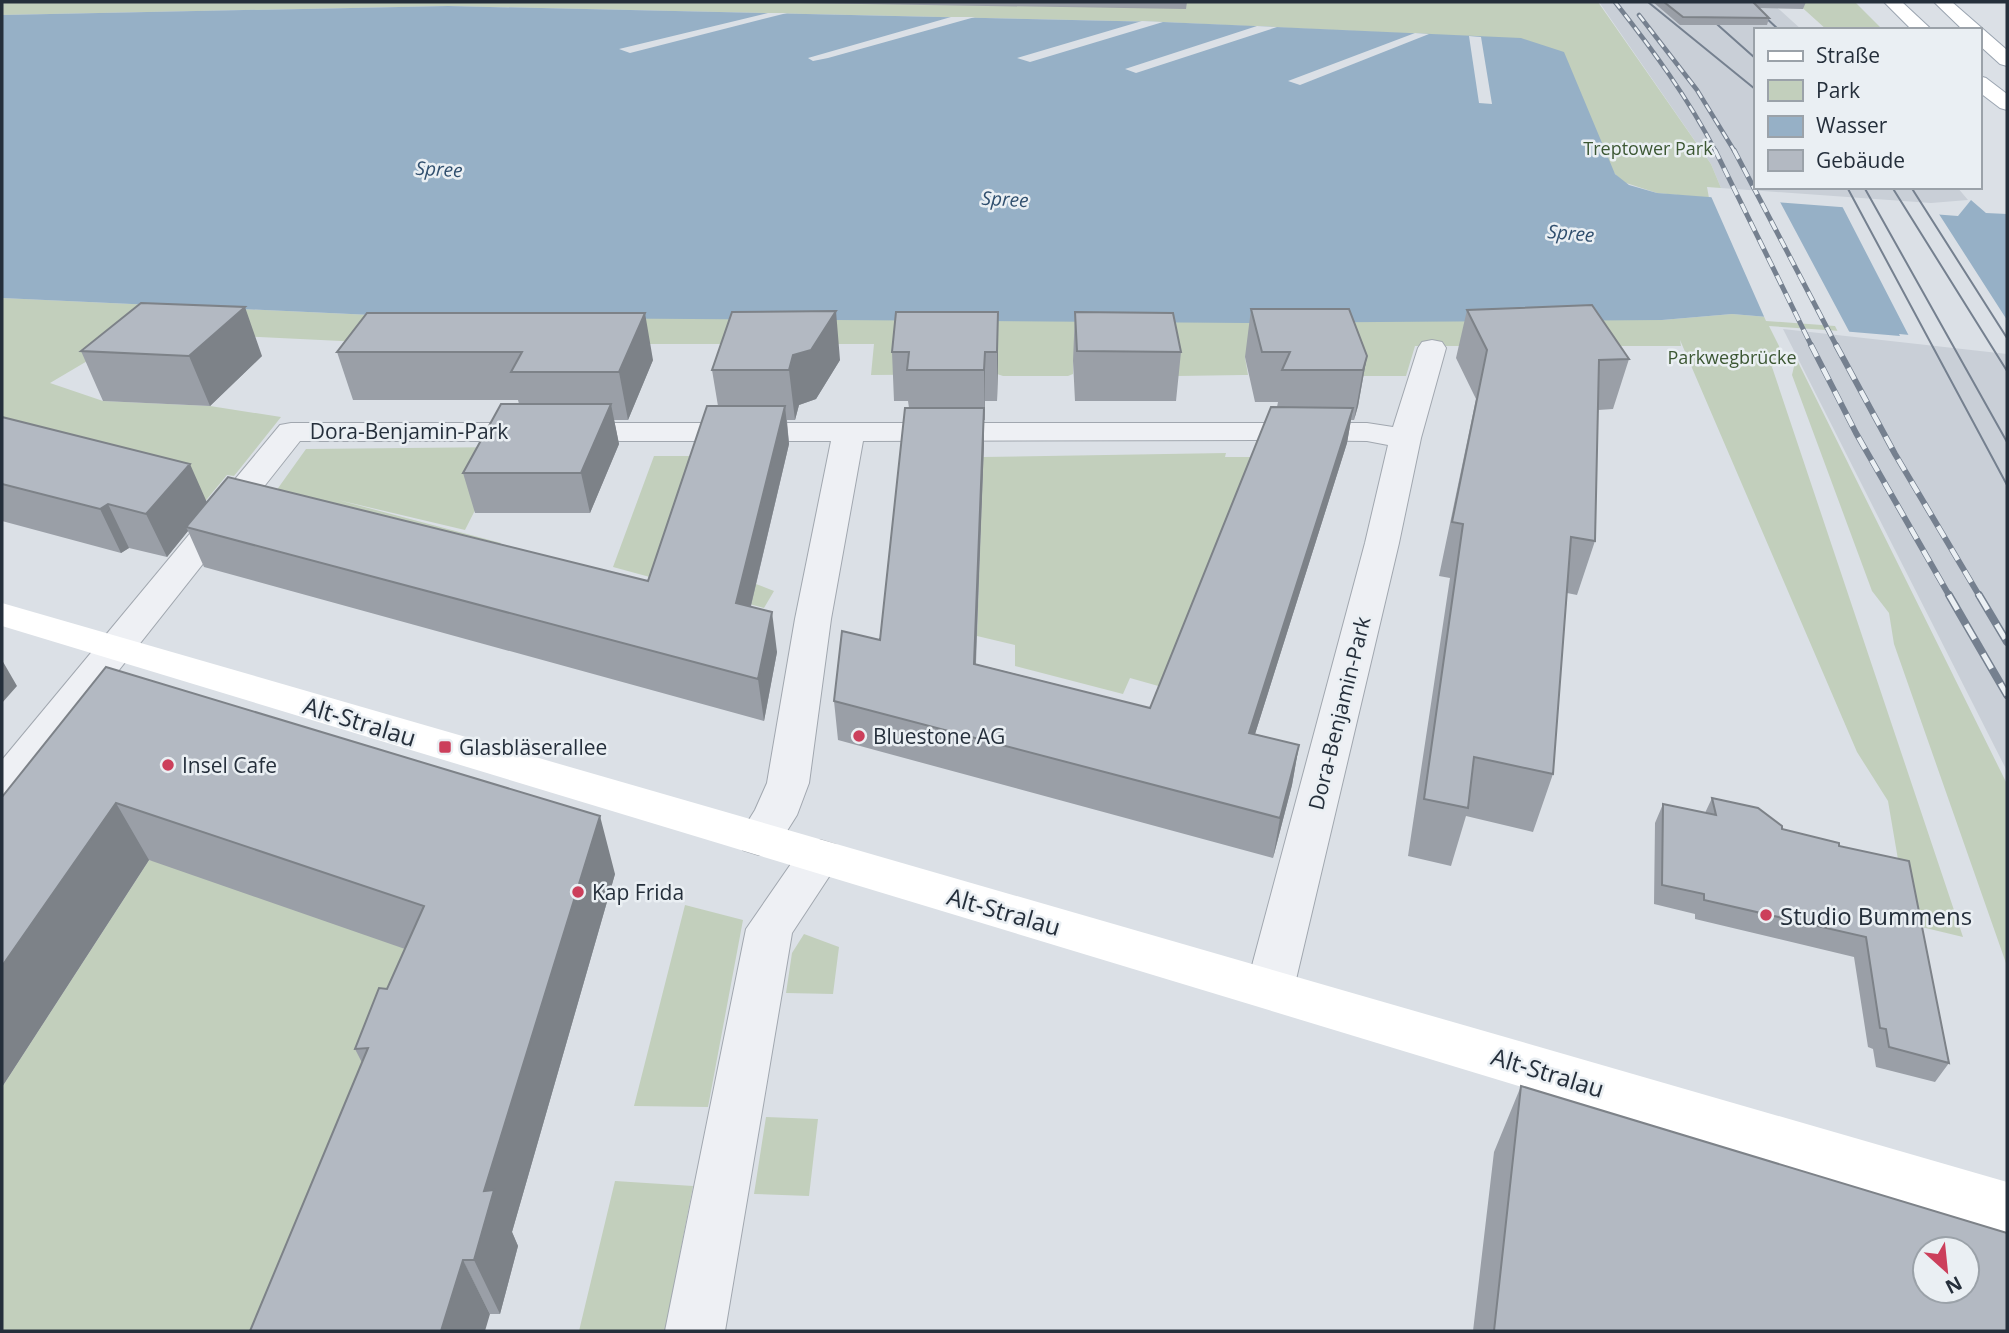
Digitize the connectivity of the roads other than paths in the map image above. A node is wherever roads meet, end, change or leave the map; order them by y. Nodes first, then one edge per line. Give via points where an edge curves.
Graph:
1 (1892, 2) edge
2 (1942, 2) edge
3 (1921, 28) edge
4 (1972, 28) edge
5 (1981, 37) edge
6 (2007, 60) edge
7 (1992, 93) edge
8 (2007, 124) edge
9 (1432, 348) dead end
10 (849, 430) junction
11 (1405, 438) junction
12 (2, 614) edge
13 (114, 648) junction
14 (2, 788) edge
15 (759, 839) junction
16 (820, 857) junction
17 (1270, 988) junction
18 (2007, 1208) edge
19 (695, 1331) edge

1 - 3 street
2 - 4 street
5 - 6 street
7 - 8 street
9 - 11 street, Dora-Benjamin-Park
10 - 11 street, Dora-Benjamin-Park via 1367,432
10 - 13 street, Dora-Benjamin-Park via 291,432
10 - 15 street via 788,783
11 - 17 street, Dora-Benjamin-Park
12 - 13 street, Alt-Stralau
13 - 14 street
13 - 15 street, Alt-Stralau
15 - 16 street, Alt-Stralau
16 - 17 street, Alt-Stralau
16 - 19 street via 769,929
17 - 18 street, Alt-Stralau

